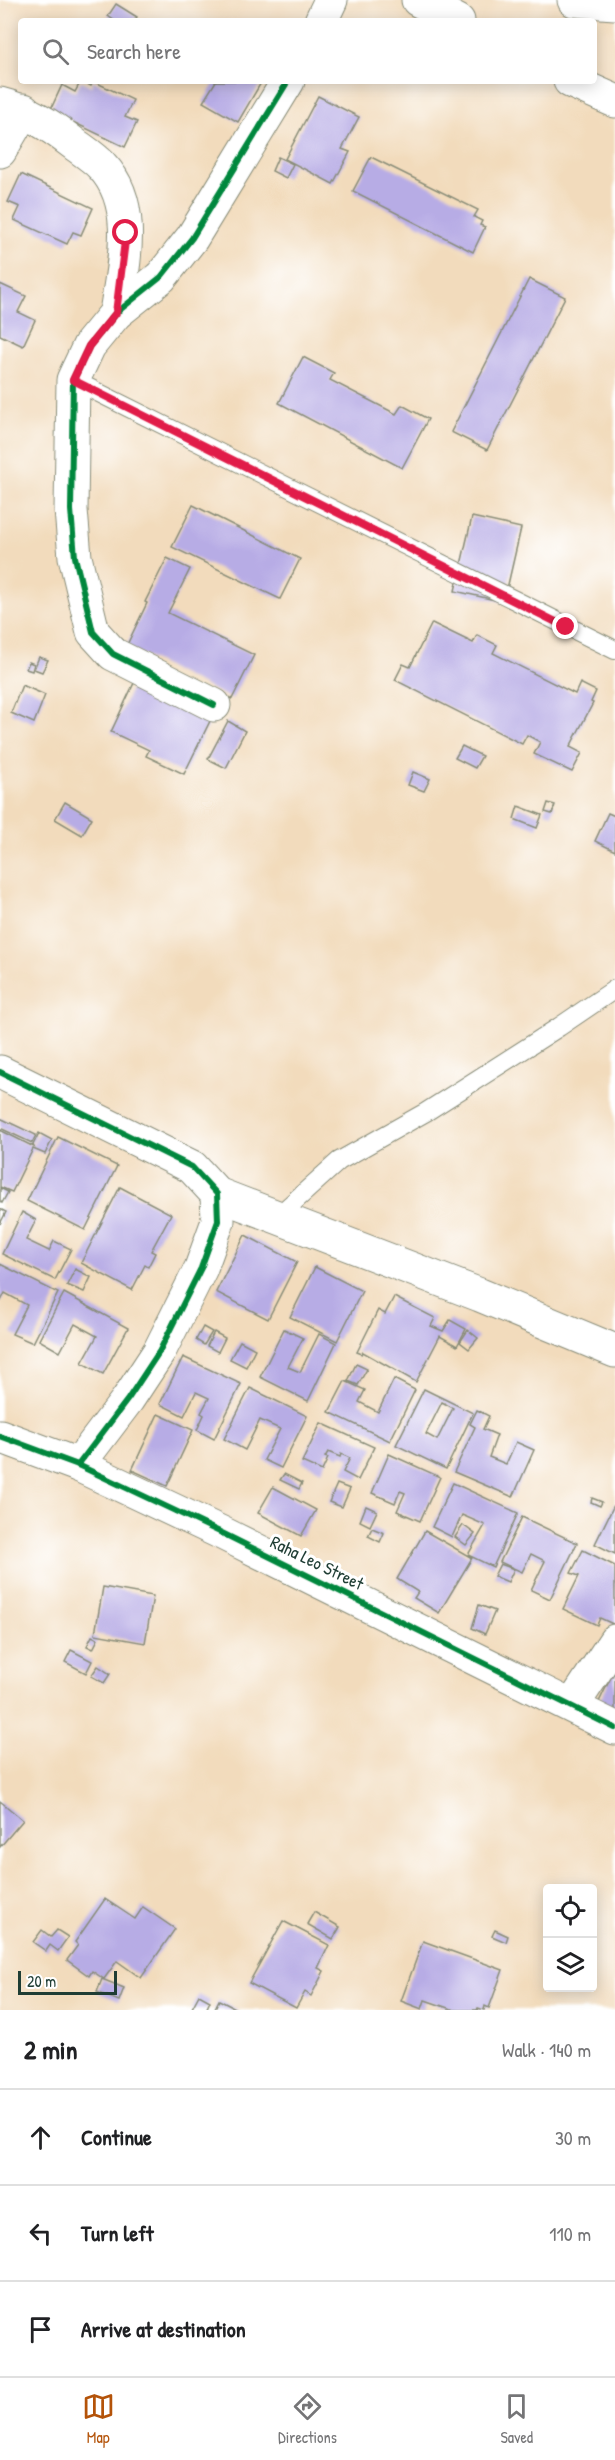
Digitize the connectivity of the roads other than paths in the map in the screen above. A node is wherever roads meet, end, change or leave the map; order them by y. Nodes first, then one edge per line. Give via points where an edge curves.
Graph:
1 (331, 0) edge
2 (418, 0) edge
3 (574, 0) edge
4 (610, 2) edge
5 (322, 18) edge
6 (452, 18) edge
7 (286, 84) edge
8 (577, 84) edge
9 (615, 101) edge
10 (12, 107) edge
11 (0, 151) edge
12 (116, 313) junction
13 (73, 380) junction
14 (615, 650) edge
15 (214, 705) dead end
16 (615, 988) edge
17 (0, 1072) edge
18 (217, 1194) junction
19 (277, 1217) junction
20 (615, 1351) edge
21 (0, 1436) edge
22 (78, 1465) junction
23 (615, 1641) edge
24 (572, 1706) junction
25 (615, 1728) edge

1 - 5 street
2 - 6 street
3 - 4 street
7 - 12 street via 192,238 161,277
8 - 9 street
10 - 11 street
10 - 12 street via 58,131 102,166 113,182 122,202 126,233
12 - 13 street via 89,346
13 - 14 lane
13 - 15 street via 71,510 75,557 93,632 113,654
16 - 19 lane via 436,1106 339,1161
17 - 18 street via 192,1167
18 - 19 street
18 - 22 street via 218,1221 201,1268 159,1352
19 - 20 street via 480,1294
21 - 22 street, Raha Leo Street
22 - 24 street, Raha Leo Street
23 - 24 street
24 - 25 street, Raha Leo Street

